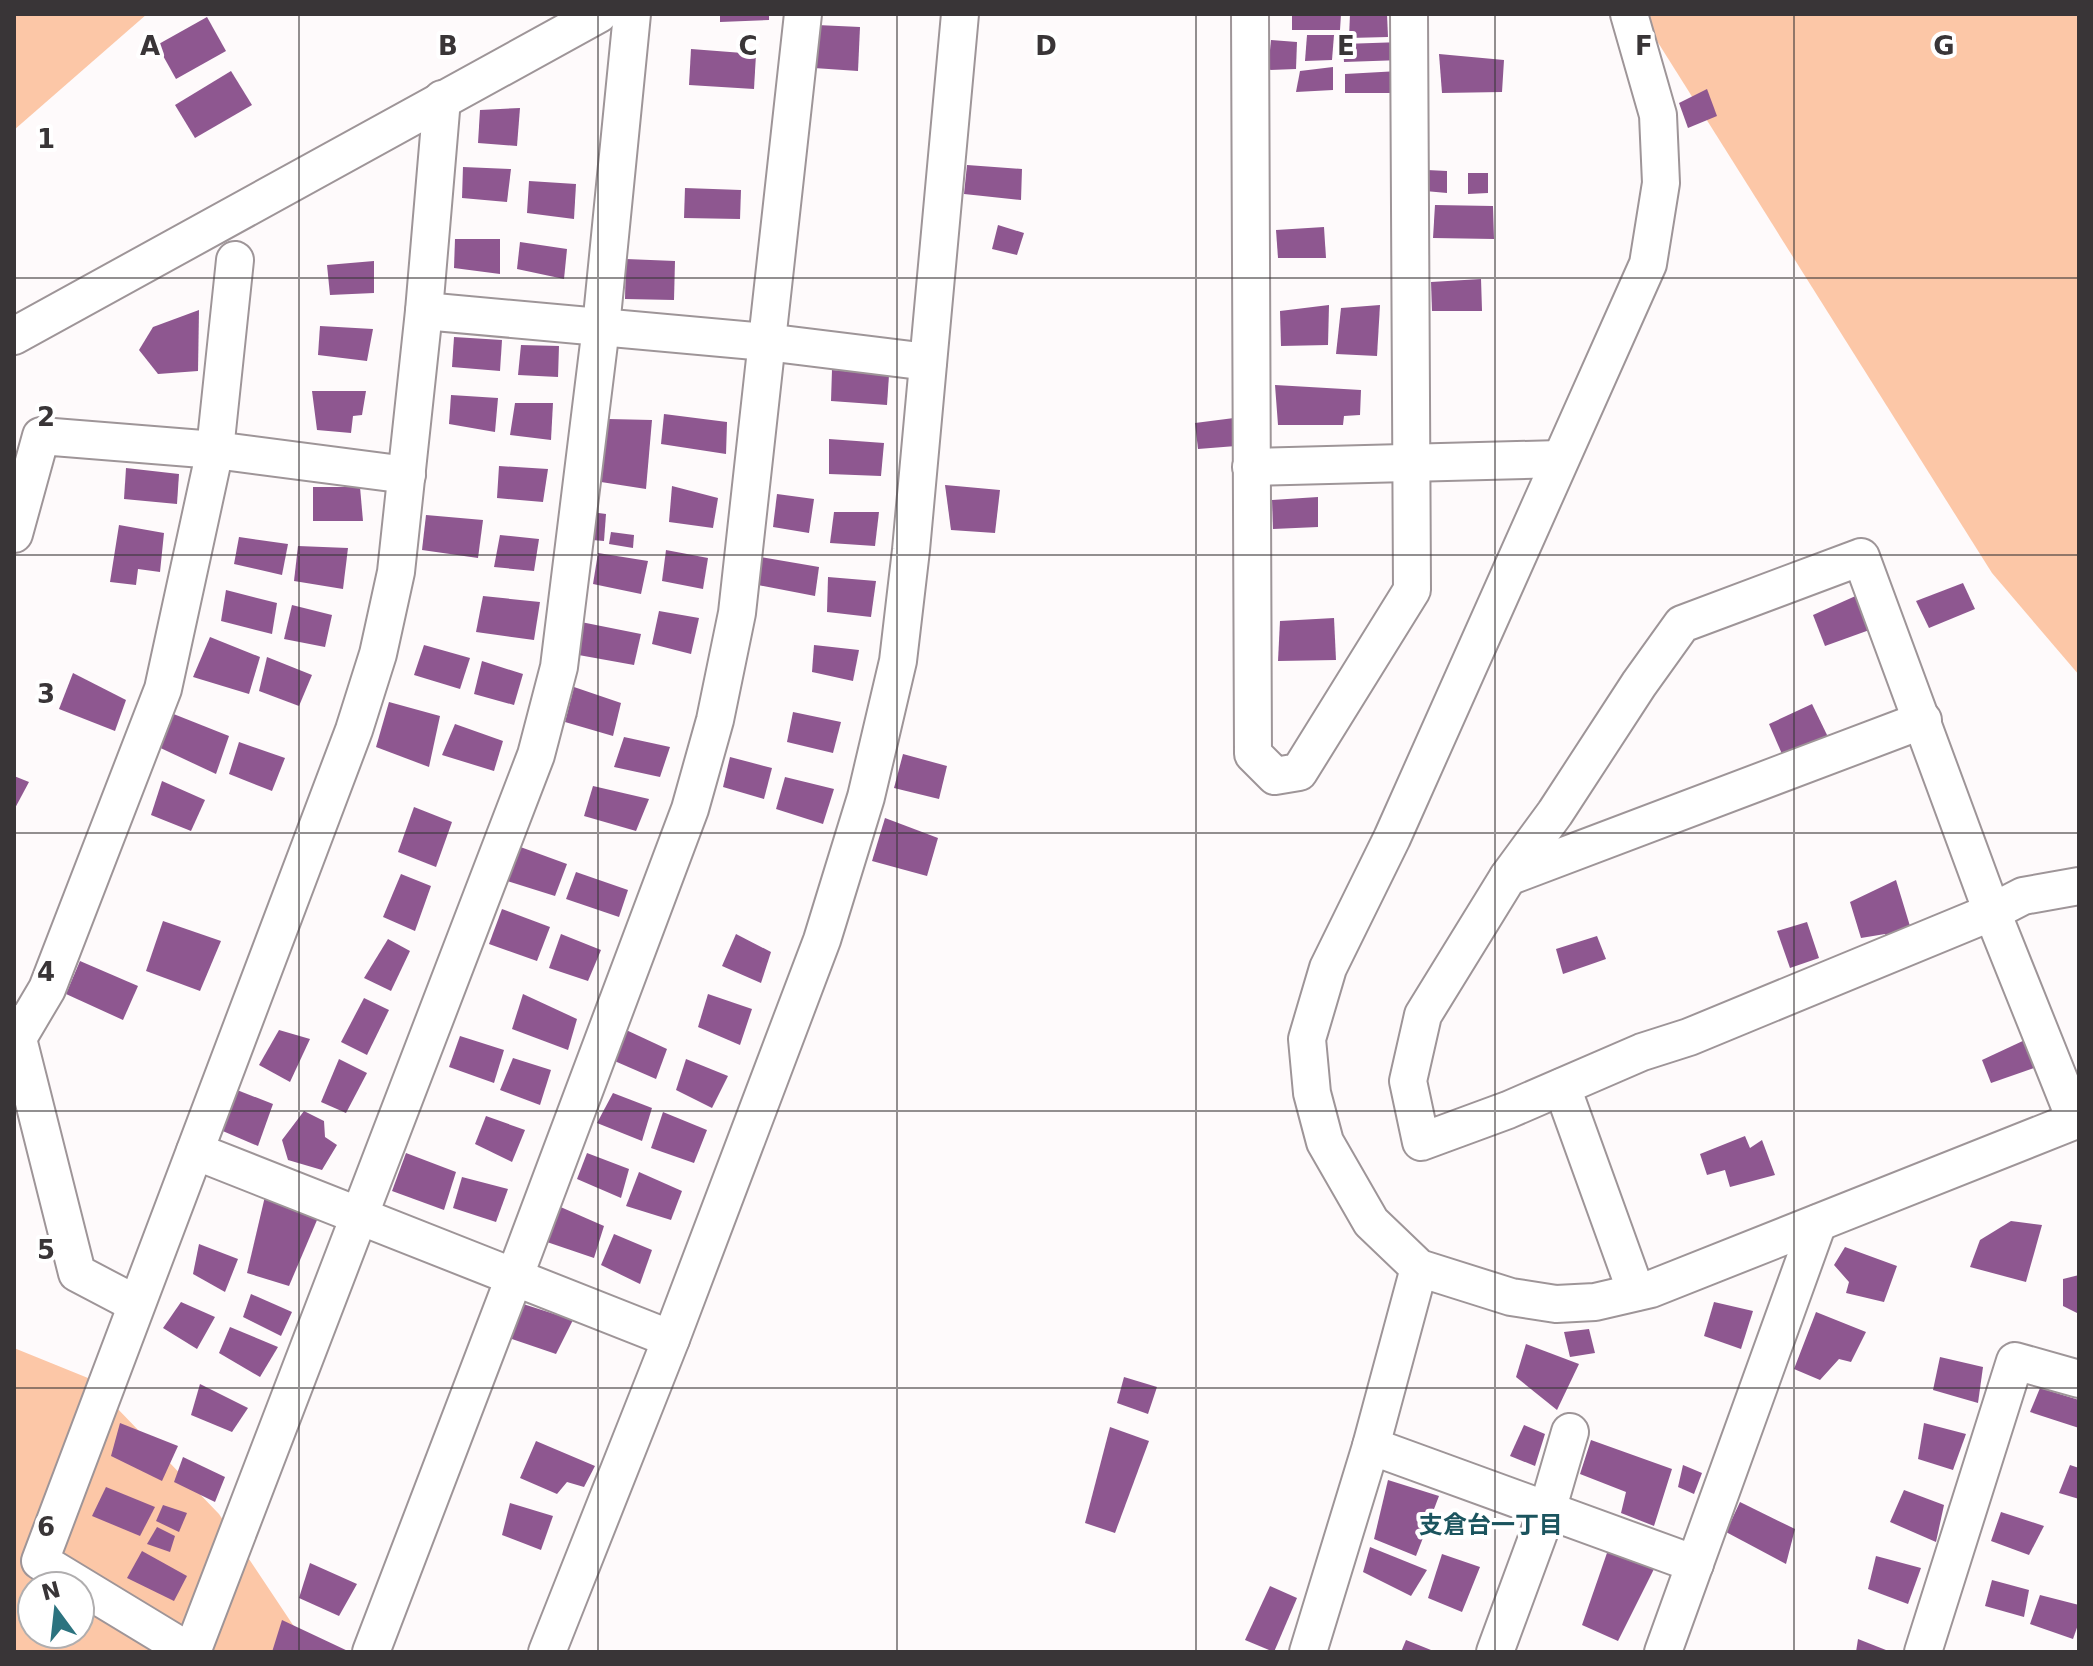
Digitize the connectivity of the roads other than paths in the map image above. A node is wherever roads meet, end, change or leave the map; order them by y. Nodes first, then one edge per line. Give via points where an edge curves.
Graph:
1 (599, 14) edge
2 (632, 14) edge
3 (803, 14) edge
4 (960, 14) edge
5 (1250, 14) edge
6 (1409, 14) edge
7 (1629, 14) edge
8 (442, 99) junction
9 (235, 260) dead end
10 (424, 311) junction
11 (601, 327) junction
12 (14, 336) edge
13 (766, 342) junction
14 (928, 362) junction
15 (215, 450) junction
16 (1560, 459) junction
17 (1411, 463) junction
18 (1251, 467) junction
19 (407, 475) junction
20 (14, 534) edge
21 (1923, 720) junction
22 (1508, 877) junction
23 (2079, 886) edge
24 (1992, 912) junction
25 (16, 1030) edge
26 (1562, 1087) junction
27 (2077, 1119) edge
28 (195, 1151) junction
29 (358, 1215) junction
30 (1818, 1223) junction
31 (1419, 1268) junction
32 (514, 1278) junction
33 (1636, 1292) junction
34 (136, 1304) junction
35 (671, 1339) junction
36 (2079, 1379) edge
37 (1570, 1432) dead end
38 (1371, 1446) junction
39 (1547, 1511) junction
40 (1695, 1564) junction
41 (191, 1652) edge
42 (371, 1652) edge
43 (547, 1652) edge
44 (1308, 1652) edge
45 (1495, 1652) edge
46 (1663, 1652) edge
47 (1923, 1652) edge

1 - 8 street
2 - 11 street
3 - 13 street
4 - 14 street
5 - 18 street
6 - 17 street
7 - 16 street via 1658,115 1661,183 1648,264
8 - 10 street
8 - 12 street
9 - 15 street
10 - 11 street
10 - 19 street
11 - 13 street
11 - 29 street via 559,667 536,755
13 - 14 street
13 - 32 street via 737,613 715,720 690,809
14 - 35 street via 898,661 866,797 822,940
15 - 19 street
15 - 20 street via 41,436
15 - 25 street via 163,689 47,989
16 - 17 street
16 - 31 street via 1392,838 1328,968 1307,1039 1312,1093 1325,1142 1371,1222
17 - 18 street
17 - 18 street via 1412,590 1299,772 1275,776 1253,754
19 - 28 street via 396,572 378,654
21 - 22 street
21 - 22 street via 1861,557 1682,624
21 - 24 street
22 - 26 street via 1423,1015 1408,1081 1421,1142
23 - 24 street via 2023,896
24 - 26 street
24 - 27 street
25 - 34 street via 77,1273
26 - 33 street
27 - 30 street
28 - 29 street
28 - 34 street
29 - 32 street
29 - 41 street
30 - 33 street
30 - 40 street
31 - 33 street via 1511,1297 1556,1304
31 - 38 street
32 - 35 street
32 - 42 street
34 - 41 street via 40,1561
35 - 43 street
36 - 47 street via 2015,1361
37 - 39 street
38 - 39 street
38 - 44 street
39 - 40 street
39 - 45 street
40 - 46 street

